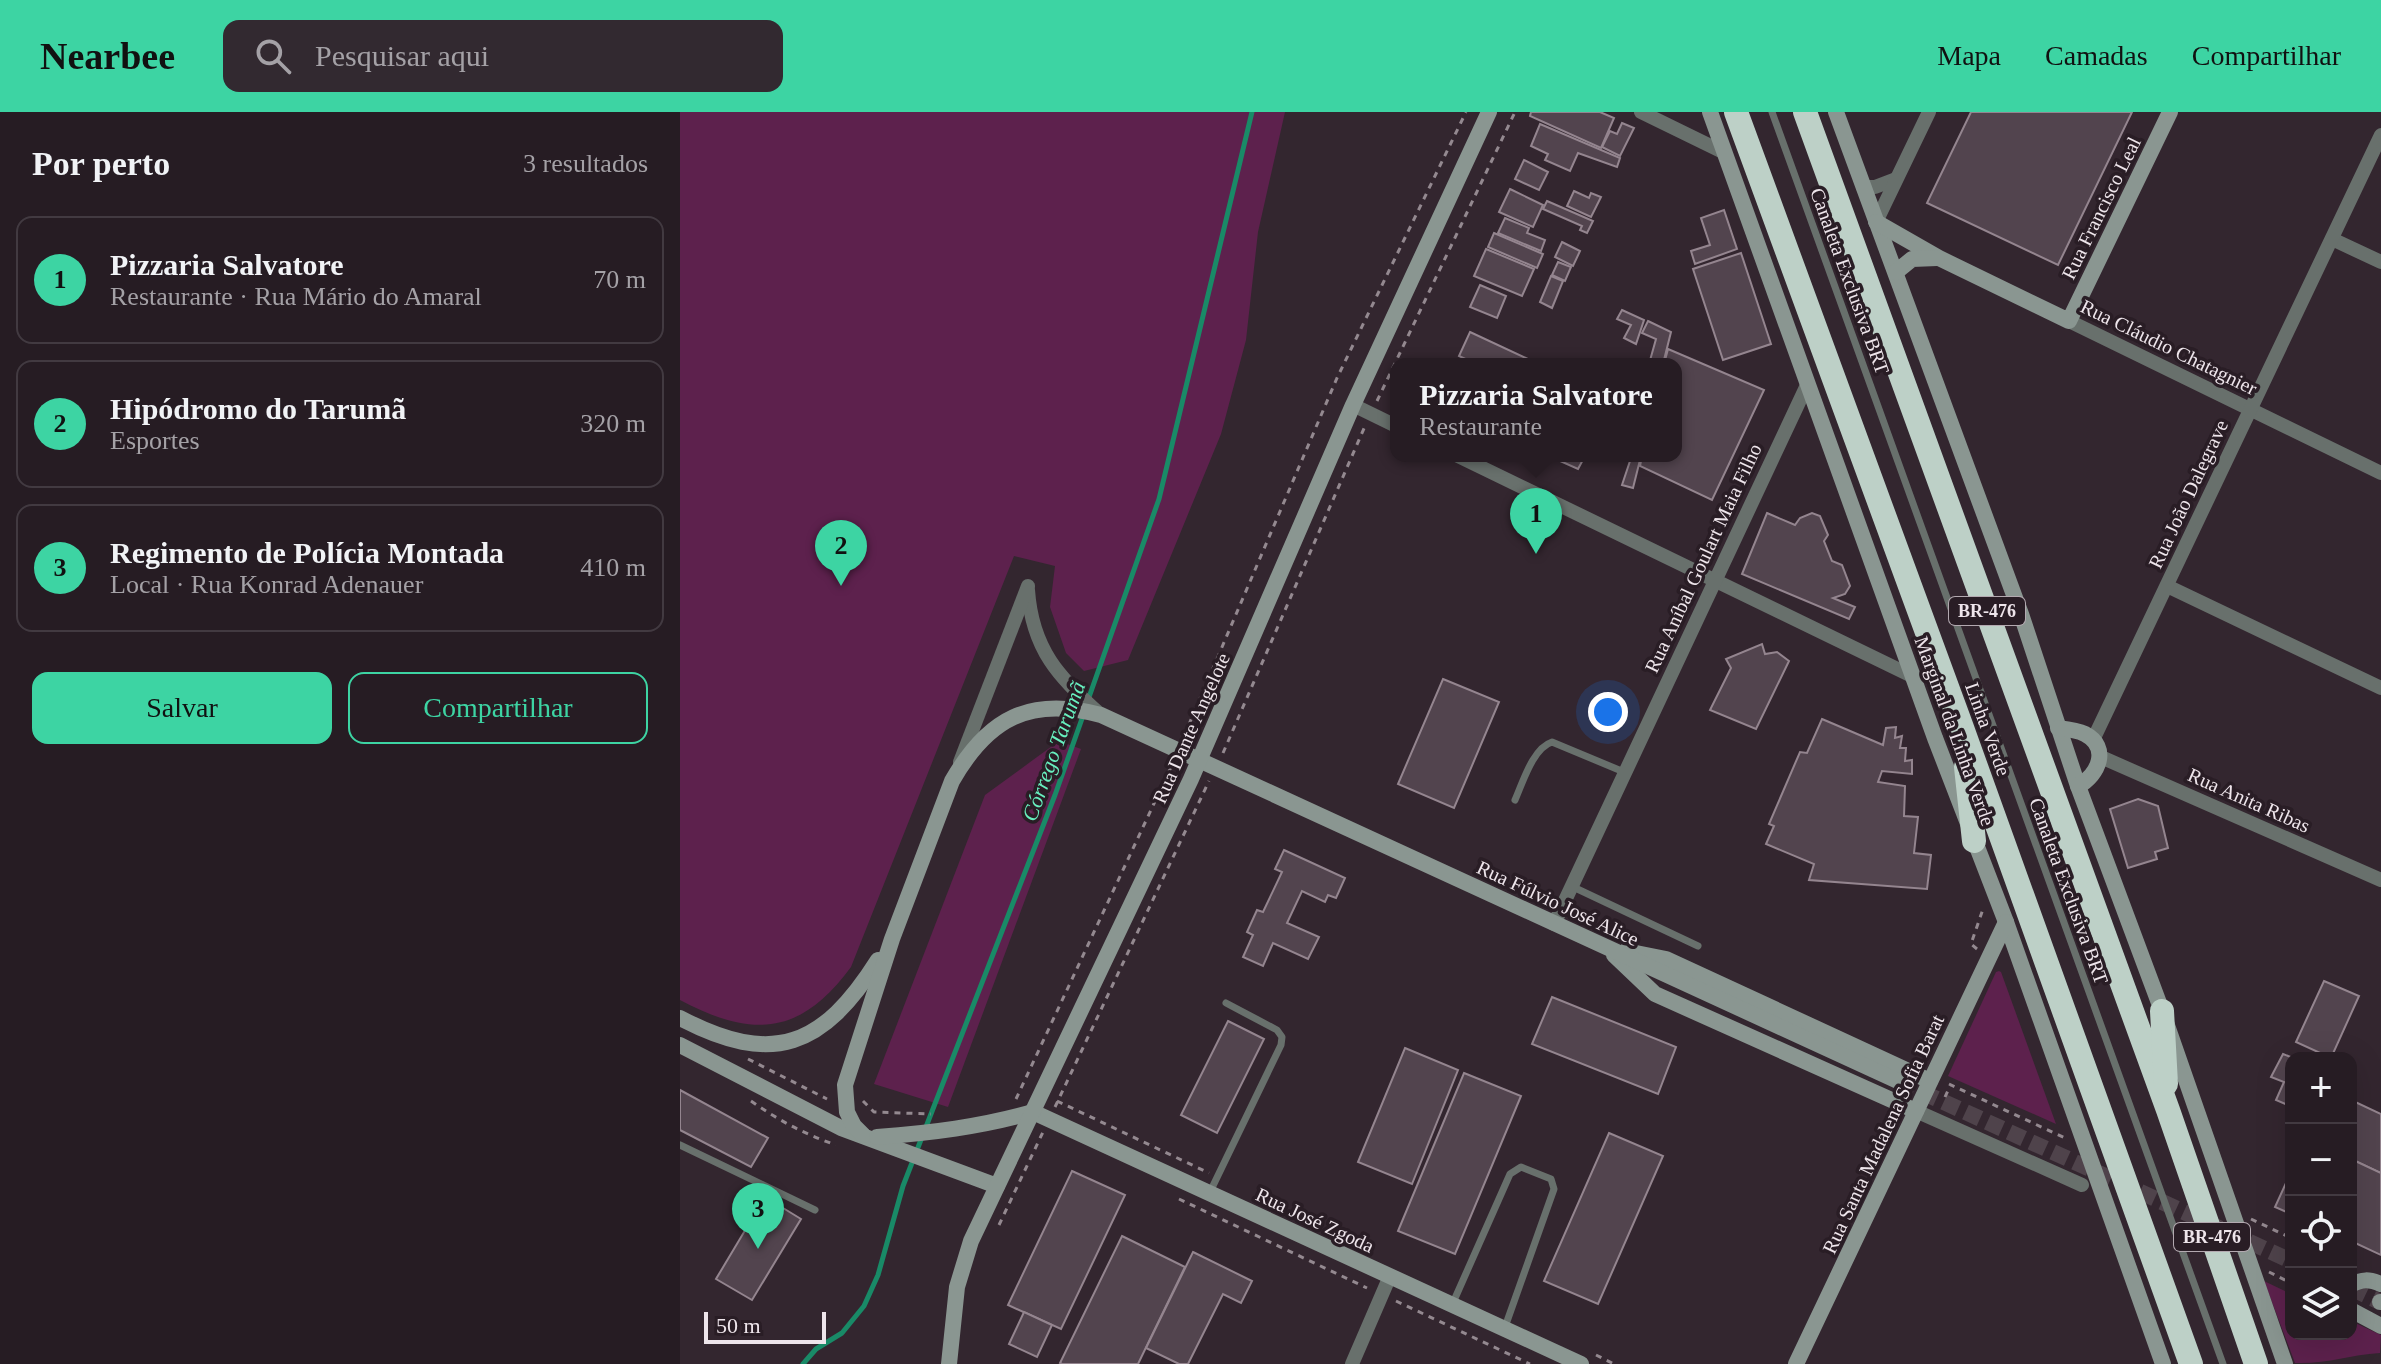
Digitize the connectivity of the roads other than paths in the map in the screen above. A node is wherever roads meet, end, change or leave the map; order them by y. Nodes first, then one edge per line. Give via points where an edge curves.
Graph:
1 (1489, 112) edge
2 (1641, 112) edge
3 (1710, 112) edge
4 (1736, 112) edge
5 (1772, 112) edge
6 (1805, 112) edge
7 (1836, 112) edge
8 (1929, 112) edge
9 (2170, 112) edge
10 (2381, 135) edge
11 (1725, 153) junction
12 (1896, 179) junction
13 (1863, 187) junction
14 (1876, 222) junction
15 (2332, 239) junction
16 (1939, 258) junction
17 (2381, 262) edge
18 (1896, 272) junction
19 (2069, 321) junction
20 (1808, 383) junction
21 (1353, 405) junction
22 (2251, 409) junction
23 (1390, 423) edge
24 (1470, 462) edge
25 (2381, 473) edge
26 (1714, 580) junction
27 (2167, 586) junction
28 (1914, 677) junction
29 (2381, 688) edge
30 (1075, 701) junction
31 (1961, 725) junction
32 (2058, 728) junction
33 (2093, 740) junction
34 (2101, 757) junction
35 (1200, 759) junction
36 (1624, 772) junction
37 (952, 781) junction
38 (2078, 786) junction
39 (1515, 800) dead end
40 (1974, 841) junction
41 (2381, 880) edge
42 (1571, 886) junction
43 (2006, 922) junction
44 (1554, 924) junction
45 (892, 939) junction
46 (1698, 946) dead end
47 (1609, 949) junction
48 (1226, 1003) dead end
49 (2162, 1011) junction
50 (680, 1018) edge
51 (680, 1045) edge
52 (1936, 1080) junction
53 (1900, 1082) tunnel mouth
54 (2168, 1110) junction
55 (1916, 1111) junction
56 (1033, 1112) junction
57 (867, 1136) junction
58 (902, 1142) junction
59 (680, 1145) edge
60 (2082, 1185) dead end
61 (997, 1186) junction
62 (1209, 1193) junction
63 (815, 1210) dead end
64 (1390, 1276) junction
65 (2357, 1282) edge
66 (2381, 1284) edge
67 (1452, 1305) junction
68 (2357, 1315) edge
69 (2381, 1326) edge
70 (1504, 1329) junction
71 (949, 1364) edge
72 (1352, 1364) edge
73 (1581, 1364) edge
74 (1796, 1364) edge
75 (2163, 1364) edge
76 (2191, 1364) edge
77 (2223, 1364) edge
78 (2256, 1364) edge
79 (2285, 1364) edge

1 - 21 main road, Rua Dante Angelote
2 - 11 street
3 - 11 main road, Marginal da Linha Verde
4 - 31 highway, Linha Verde / BR-476
5 - 77 lane, Canaleta Exclusiva BRT
6 - 54 highway, Linha Verde / BR-476
7 - 13 main road
8 - 12 street
9 - 19 main road, Rua Francisco Leal
10 - 15 street, Rua João Dalegrave
11 - 20 main road, Marginal da Linha Verde
12 - 13 street
12 - 14 street
13 - 14 main road
14 - 16 main road, Rua Cláudio Chatagnier
14 - 18 main road
15 - 17 street
15 - 22 street, Rua João Dalegrave
16 - 18 main road via 1912,259
16 - 19 main road, Rua Cláudio Chatagnier
18 - 32 main road
19 - 22 street, Rua Cláudio Chatagnier
20 - 26 street, Rua Aníbal Goulart Maia Filho
20 - 28 main road, Marginal da Linha Verde
21 - 23 street
21 - 35 main road, Rua Dante Angelote
22 - 25 street, Rua Cláudio Chatagnier
22 - 27 street, Rua João Dalegrave
24 - 26 street
26 - 28 street
26 - 36 street, Rua Aníbal Goulart Maia Filho
27 - 29 street
27 - 33 street, Rua João Dalegrave
28 - 40 main road, Marginal da Linha Verde
30 - 35 main road, Rua Fúlvio José Alice
30 - 37 main road via 1006,721 978,744
30 - 37 street via 1041,647 1028,586
31 - 40 highway
31 - 76 highway, Linha Verde / BR-476
32 - 33 main road
32 - 38 main road
33 - 34 main road
34 - 38 main road via 2093,775
34 - 41 street, Rua Anita Ribas
35 - 44 main road, Rua Fúlvio José Alice
35 - 56 main road, Rua Dante Angelote
36 - 39 lane via 1552,742 1539,751
36 - 42 street, Rua Aníbal Goulart Maia Filho
37 - 45 main road
38 - 49 main road
40 - 43 main road, Marginal da Linha Verde
42 - 44 street, Rua Aníbal Goulart Maia Filho
42 - 46 lane
43 - 52 main road, Rua Santa Madalena Sofia Barat
43 - 75 main road, Marginal da Linha Verde
44 - 47 main road, Rua Fúlvio José Alice
45 - 50 main road via 843,1010 808,1034 748,1044
45 - 57 main road via 845,1085 847,1112
47 - 52 main road via 1666,959
47 - 53 main road, Rua Fúlvio José Alice
47 - 55 main road via 1655,994
48 - 62 lane via 1282,1037
49 - 54 highway
49 - 79 main road
51 - 57 main road via 818,1117
52 - 55 main road, Rua Santa Madalena Sofia Barat
54 - 78 highway, Linha Verde / BR-476
55 - 60 street
55 - 74 main road, Rua Santa Madalena Sofia Barat
56 - 58 main road
56 - 61 main road, Rua Dante Angelote
56 - 62 main road, Rua José Zgoda
57 - 58 main road
58 - 61 main road via 929,1159
59 - 63 lane
61 - 71 main road, Rua Dante Angelote via 960,1275
62 - 64 main road, Rua José Zgoda
64 - 67 main road, Rua José Zgoda
64 - 72 street
65 - 66 main road
67 - 70 main road, Rua José Zgoda
67 - 70 lane via 1510,1174 1521,1167 1551,1179 1554,1189
68 - 69 main road
70 - 73 main road, Rua José Zgoda

